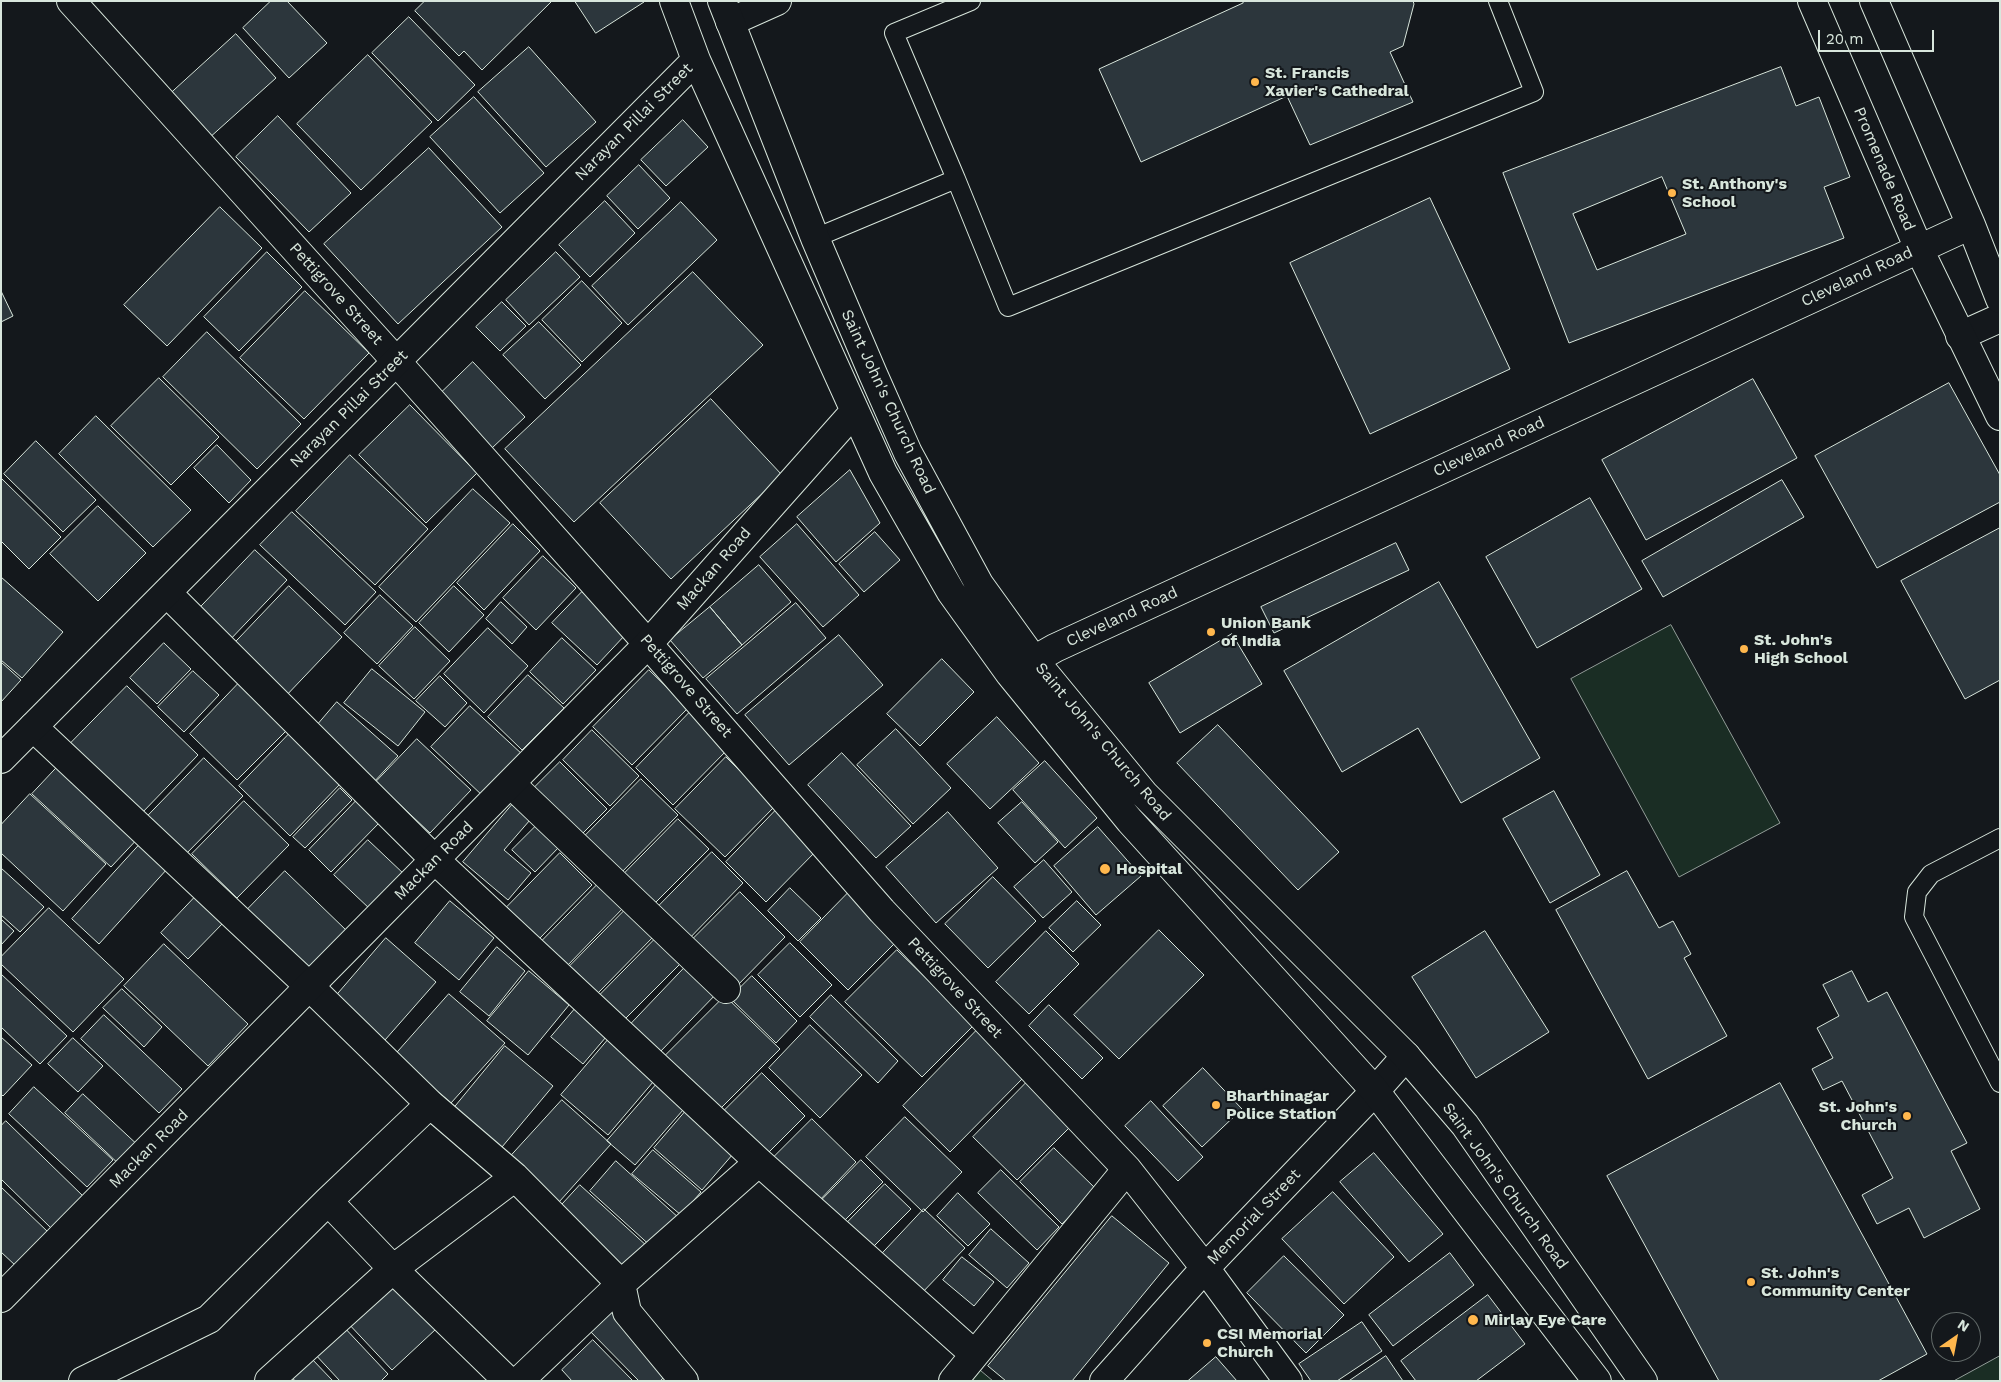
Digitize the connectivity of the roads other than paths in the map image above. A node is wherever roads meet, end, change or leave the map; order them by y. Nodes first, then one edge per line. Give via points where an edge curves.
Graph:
1 (71, 1) edge
2 (674, 1) edge
3 (776, 1) edge
4 (971, 1) edge
5 (1498, 1) edge
6 (1812, 1) edge
7 (1874, 1) edge
8 (726, 12) edge
9 (696, 60) junction
10 (956, 179) junction
11 (1971, 225) junction
12 (815, 238) junction
13 (1918, 249) junction
14 (2000, 299) edge
15 (2000, 318) edge
16 (1960, 336) junction
17 (396, 361) junction
18 (854, 412) junction
19 (2000, 416) edge
20 (167, 593) junction
21 (648, 644) junction
22 (1033, 659) junction
23 (1010, 674) junction
24 (33, 727) junction
25 (1, 759) edge
26 (511, 784) junction
27 (2000, 838) edge
28 (434, 859) junction
29 (310, 987) junction
30 (726, 989) dead end
31 (1406, 1056) junction
32 (2000, 1083) edge
33 (1375, 1091) junction
34 (430, 1104) junction
35 (759, 1162) junction
36 (1127, 1169) junction
37 (515, 1177) junction
38 (328, 1201) junction
39 (1205, 1268) junction
40 (393, 1269) junction
41 (621, 1284) junction
42 (1, 1298) edge
43 (974, 1354) junction
44 (83, 1381) edge
45 (269, 1381) edge
46 (508, 1381) edge
47 (519, 1381) edge
48 (684, 1381) edge
49 (953, 1381) edge
50 (1104, 1381) edge
51 (1288, 1381) edge
52 (1597, 1381) edge
53 (1643, 1381) edge

1 - 17 street, Pettigrove Street
2 - 9 street, Saint John's Church Road
3 - 8 street
4 - 10 lane via 894,33
5 - 10 lane via 1534,92 1008,307
6 - 13 street, Promenade Road
7 - 11 street
8 - 12 street, Saint John's Church Road
9 - 17 street, Narayan Pillai Street
9 - 18 street, Saint John's Church Road
10 - 12 lane
11 - 13 street, Cleveland Road
11 - 14 street
12 - 22 street, Saint John's Church Road via 908,453 979,584
13 - 16 street, Promenade Road
13 - 22 street, Cleveland Road
15 - 16 street
16 - 19 street, Promenade Road
17 - 20 street, Narayan Pillai Street
17 - 21 street, Pettigrove Street
18 - 21 street, Mackan Road
18 - 23 street, Saint John's Church Road via 883,474 951,592
20 - 24 street, Narayan Pillai Street
20 - 28 street
21 - 26 street, Mackan Road
21 - 36 street, Pettigrove Street via 882,911
22 - 23 street, Cleveland Road
22 - 31 street, Saint John's Church Road via 1144,794
23 - 33 street, Saint John's Church Road via 1130,821
24 - 25 street, Narayan Pillai Street
24 - 29 street
26 - 28 street, Mackan Road
26 - 30 street
27 - 32 lane via 1931,874 1917,892 1914,917
28 - 29 street, Mackan Road
28 - 35 street
29 - 34 street
29 - 42 street, Mackan Road
31 - 33 street, Memorial Street
31 - 53 street, Saint John's Church Road via 1465,1125
33 - 39 street, Memorial Street
33 - 52 street, Saint John's Church Road
34 - 37 street
34 - 38 street
35 - 41 street
35 - 43 street
36 - 39 street, Pettigrove Street
36 - 43 street
37 - 40 street
37 - 41 street
38 - 40 street
38 - 44 street via 209,1319
39 - 50 street, Memorial Street
39 - 51 street, Pettigrove Street
40 - 45 street
40 - 46 street
41 - 47 street
41 - 48 street via 627,1312
43 - 49 street

